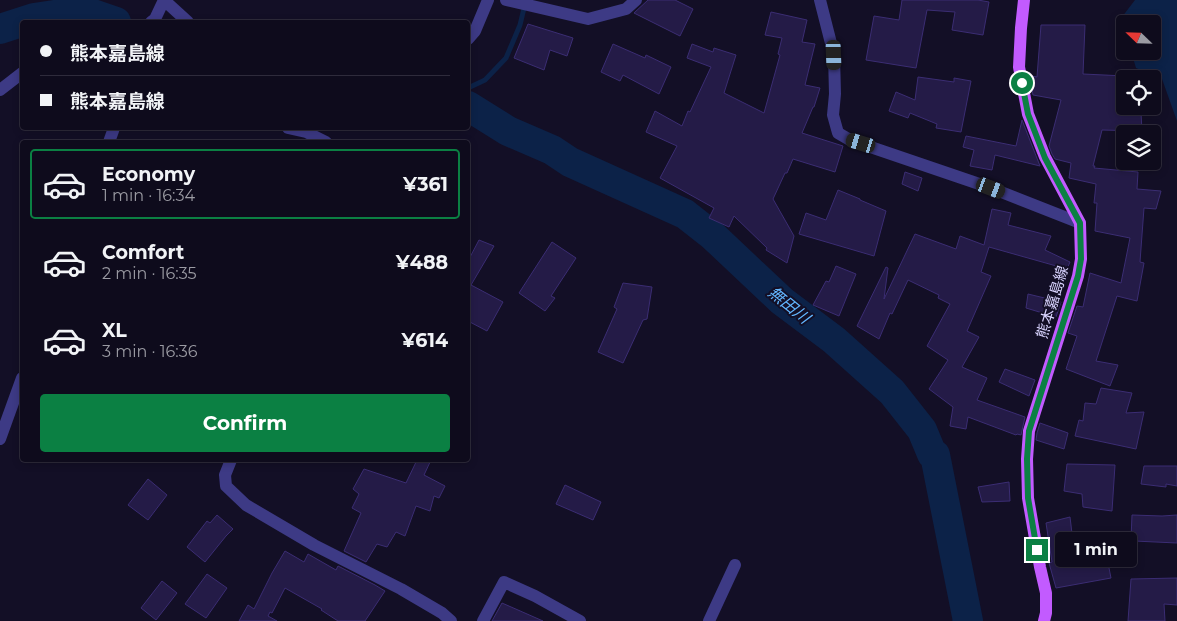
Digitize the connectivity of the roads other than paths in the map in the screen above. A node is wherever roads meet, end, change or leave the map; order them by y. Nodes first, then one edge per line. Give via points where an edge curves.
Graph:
1 (488, 0) edge
2 (506, 0) edge
3 (636, 0) edge
4 (820, 0) edge
5 (1024, 0) edge
6 (162, 3) edge
7 (154, 20) edge
8 (185, 20) edge
9 (470, 37) edge
10 (20, 75) edge
11 (0, 90) edge
12 (297, 130) edge
13 (322, 140) edge
14 (1080, 223) junction
15 (20, 384) edge
16 (0, 439) edge
17 (230, 462) edge
18 (735, 565) dead end
19 (451, 621) edge
20 (483, 621) edge
21 (580, 621) edge
22 (709, 621) edge
23 (1044, 621) edge

1 - 9 street
2 - 3 street via 588,19 626,9
4 - 14 street via 834,55 833,116 838,133
5 - 14 main road, 熊本嘉島線 via 1018,67 1028,114 1045,158
6 - 7 street
6 - 8 street
10 - 11 street
12 - 13 street
14 - 23 main road, 熊本嘉島線 via 1078,276 1029,431 1028,498 1046,592
15 - 16 street
17 - 19 street via 225,474 226,486 246,505 314,546 401,589
18 - 22 street
20 - 21 street via 504,582

